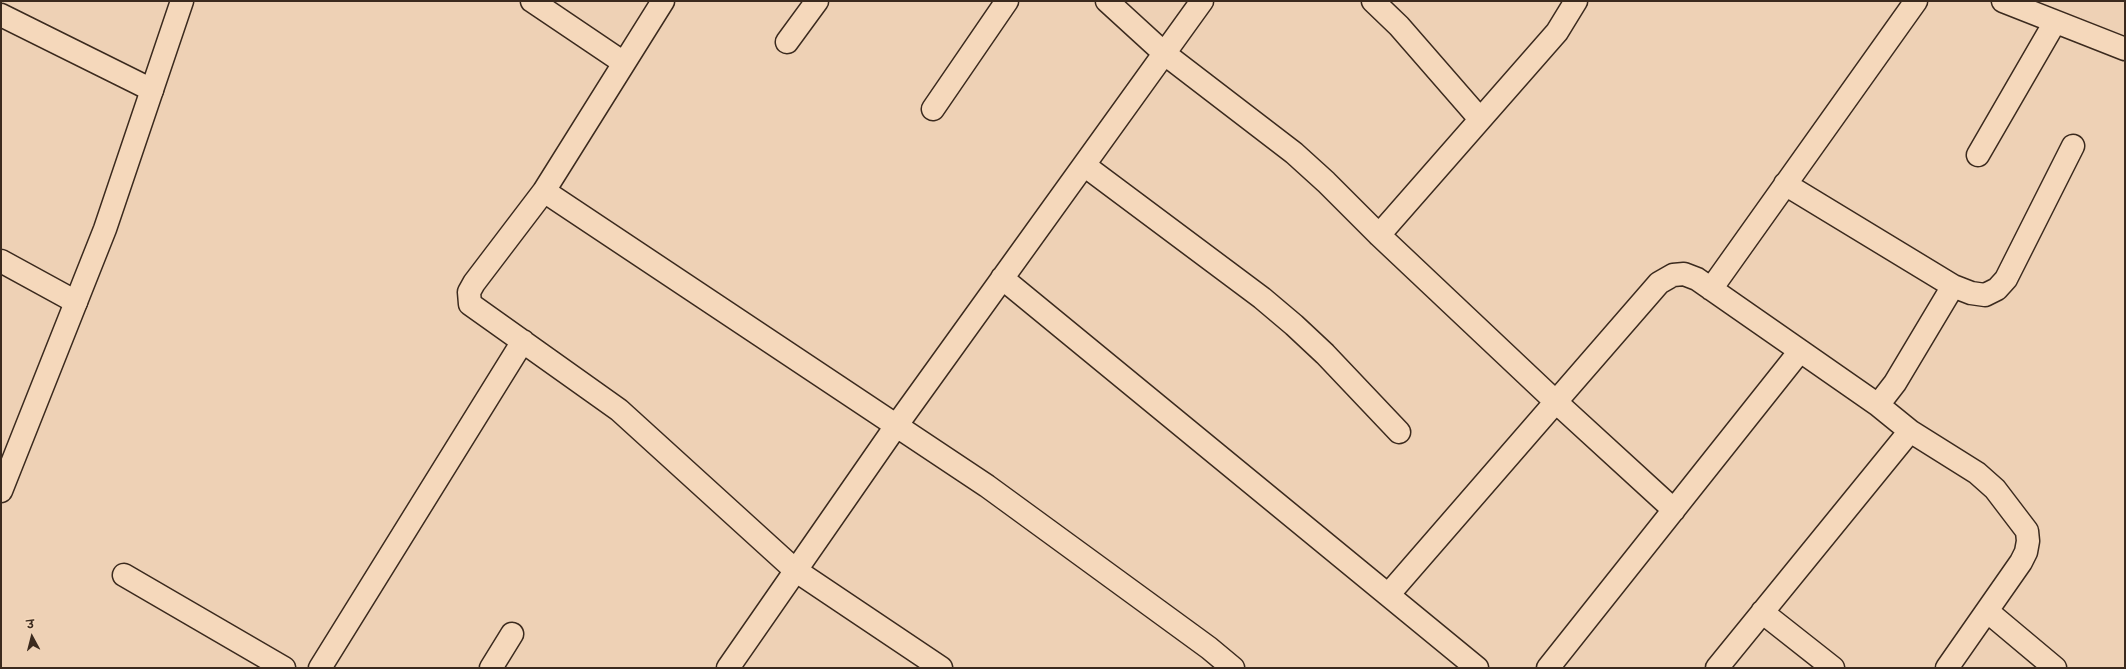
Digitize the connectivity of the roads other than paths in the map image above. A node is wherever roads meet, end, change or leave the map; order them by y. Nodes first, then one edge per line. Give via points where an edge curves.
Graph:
1 (182, 1) edge
2 (532, 1) edge
3 (662, 1) edge
4 (817, 1) edge
5 (1007, 1) edge
6 (1107, 1) edge
7 (1202, 1) edge
8 (1373, 1) edge
9 (1576, 1) edge
10 (1916, 1) edge
11 (2003, 1) edge
12 (2039, 7) edge
13 (1, 15) edge
14 (2055, 22) junction
15 (787, 42) dead end
16 (2125, 49) edge
17 (1164, 54) junction
18 (624, 63) junction
19 (152, 90) junction
20 (933, 109) dead end
21 (1480, 119) junction
22 (2073, 146) dead end
23 (1978, 155) dead end
24 (1084, 165) junction
25 (1784, 184) junction
26 (544, 191) junction
27 (1379, 235) junction
28 (1, 261) edge
29 (1002, 278) junction
30 (1953, 286) junction
31 (1712, 289) junction
32 (76, 302) junction
33 (523, 341) junction
34 (1800, 351) junction
35 (1556, 402) junction
36 (1878, 405) junction
37 (896, 426) junction
38 (1910, 431) junction
39 (1399, 432) dead end
40 (1, 491) edge
41 (1674, 510) junction
42 (796, 570) junction
43 (124, 575) dead end
44 (1388, 595) junction
45 (1987, 611) junction
46 (1762, 612) junction
47 (512, 634) dead end
48 (284, 668) edge
49 (320, 668) edge
50 (491, 668) edge
51 (728, 668) edge
52 (941, 668) edge
53 (1233, 668) edge
54 (1477, 668) edge
55 (1548, 668) edge
56 (1717, 668) edge
57 (1833, 668) edge
58 (1947, 668) edge
59 (2055, 668) edge

1 - 19 street
2 - 18 street
3 - 18 street
4 - 15 street
5 - 20 street
6 - 17 street
7 - 17 street
8 - 21 street via 1399,26
9 - 21 street via 1557,32
10 - 25 street
11 - 12 street
12 - 14 street
13 - 19 street
14 - 16 street
14 - 23 street
17 - 24 street
17 - 27 street via 1294,153
18 - 26 street
19 - 32 street via 105,229
21 - 27 street
22 - 30 street via 2006,279 1997,289 1985,294 1970,293
24 - 29 street
24 - 39 street via 1262,298 1325,354
25 - 30 street
25 - 31 street
26 - 33 street via 469,292 470,304 474,308
26 - 37 street
27 - 35 street
28 - 32 street
29 - 37 street
29 - 44 street
30 - 36 street via 1895,383
31 - 34 street
31 - 35 street via 1684,274 1673,275 1659,283
32 - 40 street
33 - 42 street via 619,410
33 - 49 street
34 - 36 street
34 - 41 street
35 - 41 street
35 - 44 street
36 - 38 street
37 - 42 street
37 - 53 street via 988,486
38 - 45 street via 1977,473 1995,489 2027,531 2026,552
38 - 46 street
41 - 55 street
42 - 51 street
42 - 52 street
43 - 48 street
44 - 54 street
45 - 58 street
45 - 59 street
46 - 56 street
46 - 57 street
47 - 50 street

